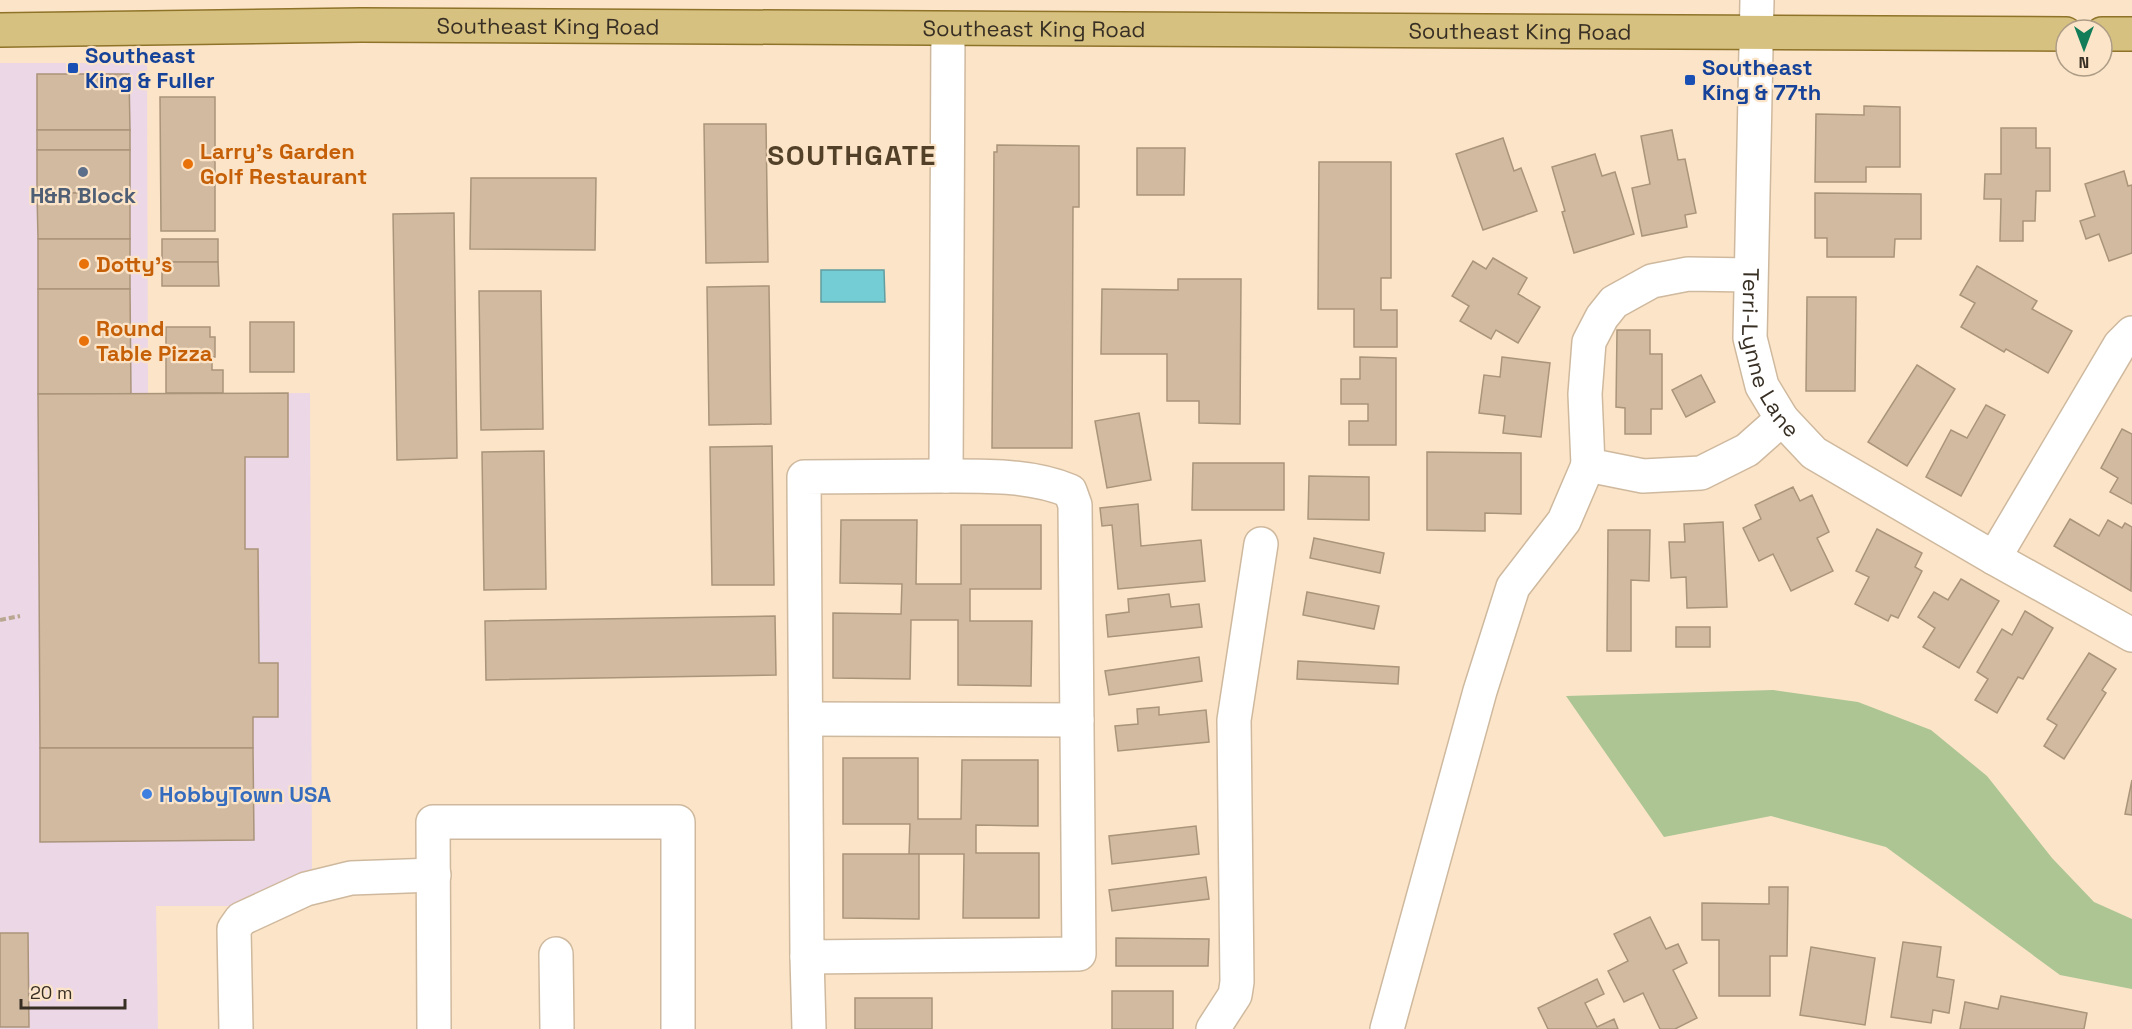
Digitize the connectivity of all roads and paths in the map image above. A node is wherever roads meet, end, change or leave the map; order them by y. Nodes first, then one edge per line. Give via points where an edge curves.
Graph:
1 (1756, 0) edge
2 (948, 29) junction
3 (0, 30) edge
4 (1756, 33) junction
5 (2054, 34) edge
6 (2114, 34) edge
7 (2132, 34) edge
8 (1750, 275) junction
9 (2132, 333) edge
10 (1782, 419) junction
11 (1588, 465) junction
12 (946, 476) junction
13 (1261, 544) dead end
14 (1994, 558) junction
15 (20, 616) dead end
16 (0, 620) edge
17 (2132, 635) edge
18 (806, 719) junction
19 (1077, 720) junction
20 (434, 875) junction
21 (556, 954) dead end
22 (807, 957) junction
23 (236, 1029) edge
24 (434, 1029) edge
25 (557, 1029) edge
26 (678, 1029) edge
27 (809, 1029) edge
28 (1213, 1029) edge
29 (1387, 1029) edge

1 - 4 street, Terri-Lynne Lane
2 - 3 main road, Southeast King Road via 361,26
2 - 4 main road, Southeast King Road
2 - 12 street
4 - 5 main road, Southeast King Road
4 - 8 street, Terri-Lynne Lane
6 - 7 main road
8 - 10 street, Terri-Lynne Lane via 1750,338 1762,386
8 - 11 street via 1688,274 1652,281 1614,302 1589,342 1585,394
9 - 14 street via 2120,345
10 - 11 street via 1747,450 1701,473 1643,476
10 - 14 street, Terri-Lynne Lane via 1814,453
11 - 29 street via 1564,521 1513,587 1480,691
12 - 18 street via 804,477
12 - 19 street via 1031,480 1070,491 1075,505
13 - 28 street via 1234,720 1237,982 1235,995
14 - 17 street, Terri-Lynne Lane
15 - 16 path
18 - 19 street
18 - 22 street
19 - 22 street via 1079,954
20 - 23 street via 351,878 306,889 241,919 234,928
20 - 24 street
20 - 26 street via 433,822 678,822
21 - 25 street
22 - 27 street

